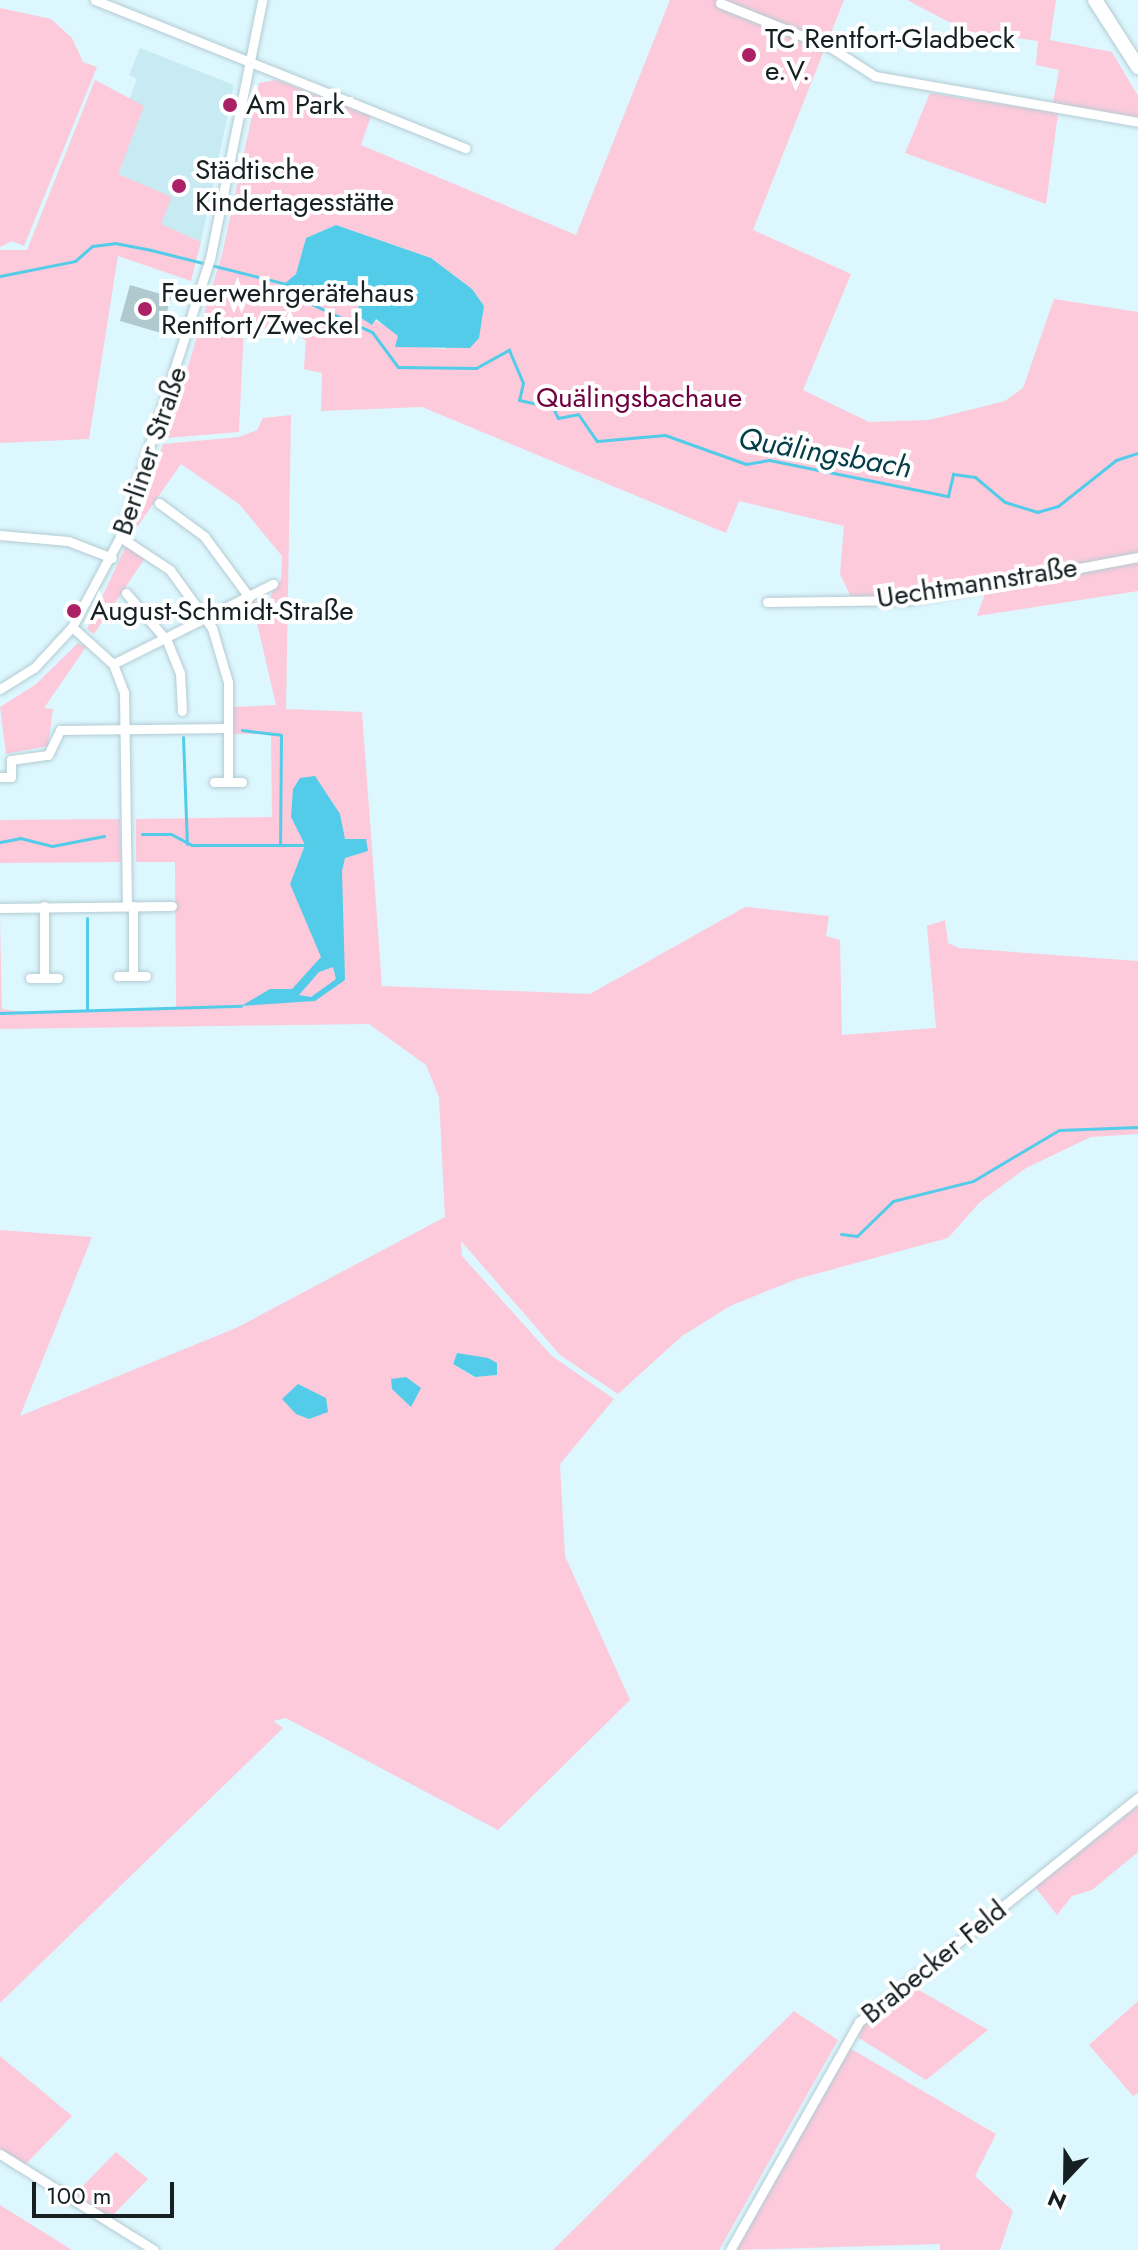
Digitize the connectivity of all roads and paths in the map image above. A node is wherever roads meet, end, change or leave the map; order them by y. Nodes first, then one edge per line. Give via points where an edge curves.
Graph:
1 (95, 0) edge
2 (262, 0) edge
3 (1095, 0) edge
4 (720, 3) dead end
5 (248, 61) junction
6 (1138, 67) edge
7 (1138, 122) edge
8 (465, 148) dead end
9 (159, 503) dead end
10 (0, 535) edge
11 (120, 537) junction
12 (1138, 557) edge
13 (112, 558) junction
14 (273, 584) dead end
15 (126, 593) dead end
16 (249, 597) junction
17 (767, 602) dead end
18 (208, 618) junction
19 (72, 627) junction
20 (167, 641) junction
21 (113, 664) junction
22 (0, 689) edge
23 (182, 711) dead end
24 (228, 728) junction
25 (126, 729) junction
26 (0, 777) edge
27 (214, 782) dead end
28 (228, 782) junction
29 (242, 782) dead end
30 (44, 906) junction
31 (130, 906) junction
32 (172, 906) dead end
33 (0, 908) edge
34 (118, 976) dead end
35 (133, 976) junction
36 (146, 976) dead end
37 (30, 978) dead end
38 (44, 978) junction
39 (58, 978) dead end
40 (1138, 1798) edge
41 (0, 2154) edge
42 (154, 2250) edge
43 (730, 2250) edge

1 - 5 street
2 - 5 street, Berliner Straße
3 - 6 main road
4 - 7 street via 830,47 875,76
5 - 8 street
5 - 11 street, Berliner Straße via 210,259
9 - 16 street via 204,536
10 - 13 street via 68,541
11 - 13 street, Berliner Straße
11 - 18 street via 170,570
12 - 17 street, Uechtmannstraße via 908,600
13 - 19 street, Berliner Straße
14 - 16 street
15 - 20 street
16 - 18 street
18 - 20 street
18 - 24 street via 228,682
19 - 21 street
19 - 22 street, Berliner Straße
20 - 21 street
20 - 23 street via 180,673
21 - 25 street via 124,693
24 - 25 street
24 - 28 street
25 - 26 street via 60,730 48,755 11,760 11,777
25 - 31 street
27 - 28 street
28 - 29 street
30 - 31 street
30 - 33 street
30 - 38 street
31 - 32 street
31 - 35 street
34 - 35 street
35 - 36 street
37 - 38 street
38 - 39 street
40 - 43 street, Brabecker Feld via 859,2022
41 - 42 street

